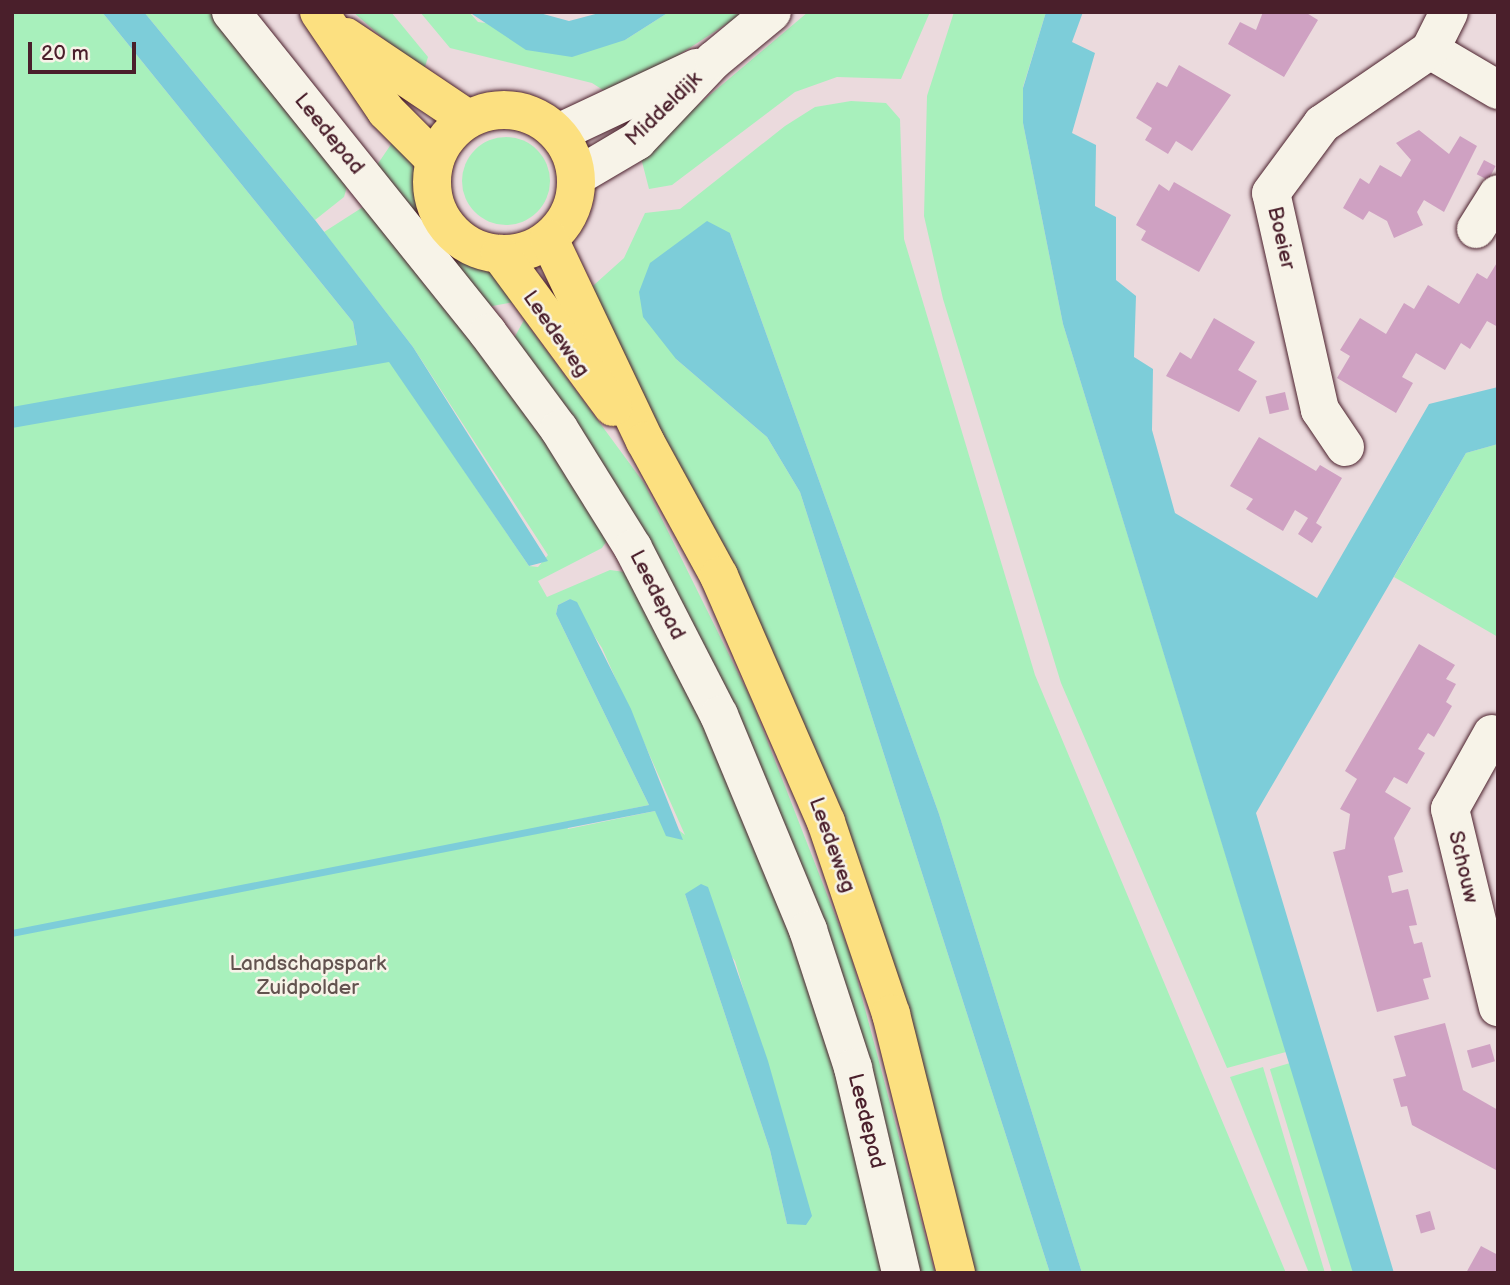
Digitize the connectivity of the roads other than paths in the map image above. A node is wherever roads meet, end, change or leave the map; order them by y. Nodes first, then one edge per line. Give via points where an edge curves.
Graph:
1 (231, 12) edge
2 (772, 12) edge
3 (1449, 12) edge
4 (323, 18) edge
5 (1430, 50) junction
6 (714, 60) junction
7 (1498, 90) edge
8 (468, 119) junction
9 (558, 133) junction
10 (435, 160) junction
11 (576, 177) junction
12 (1498, 194) edge
13 (1476, 229) dead end
14 (549, 239) junction
15 (500, 254) junction
16 (645, 441) junction
17 (1345, 447) dead end
18 (1492, 734) dead end
19 (1498, 1007) edge
20 (901, 1273) edge
21 (956, 1273) edge

1 - 20 street, Leedepad via 496,344 559,429 633,548 719,715 808,930 853,1068
2 - 6 street, Middeldijk
3 - 5 street, Boeier
4 - 8 main road
4 - 10 main road via 386,111
5 - 7 street
5 - 17 street, Boeier via 1322,124 1271,193 1320,410
6 - 9 street, Middeldijk
6 - 11 street, Middeldijk via 636,141
8 - 9 main road via 516,110
8 - 10 main road
9 - 11 main road
10 - 15 main road via 432,192 444,223 469,245
11 - 14 main road via 573,205
12 - 13 street
14 - 15 main road
14 - 16 main road, Leedeweg
15 - 16 main road, Leedeweg via 586,378
16 - 21 main road, Leedeweg via 719,576 826,822 891,1014
18 - 19 street, Schouw via 1450,808

